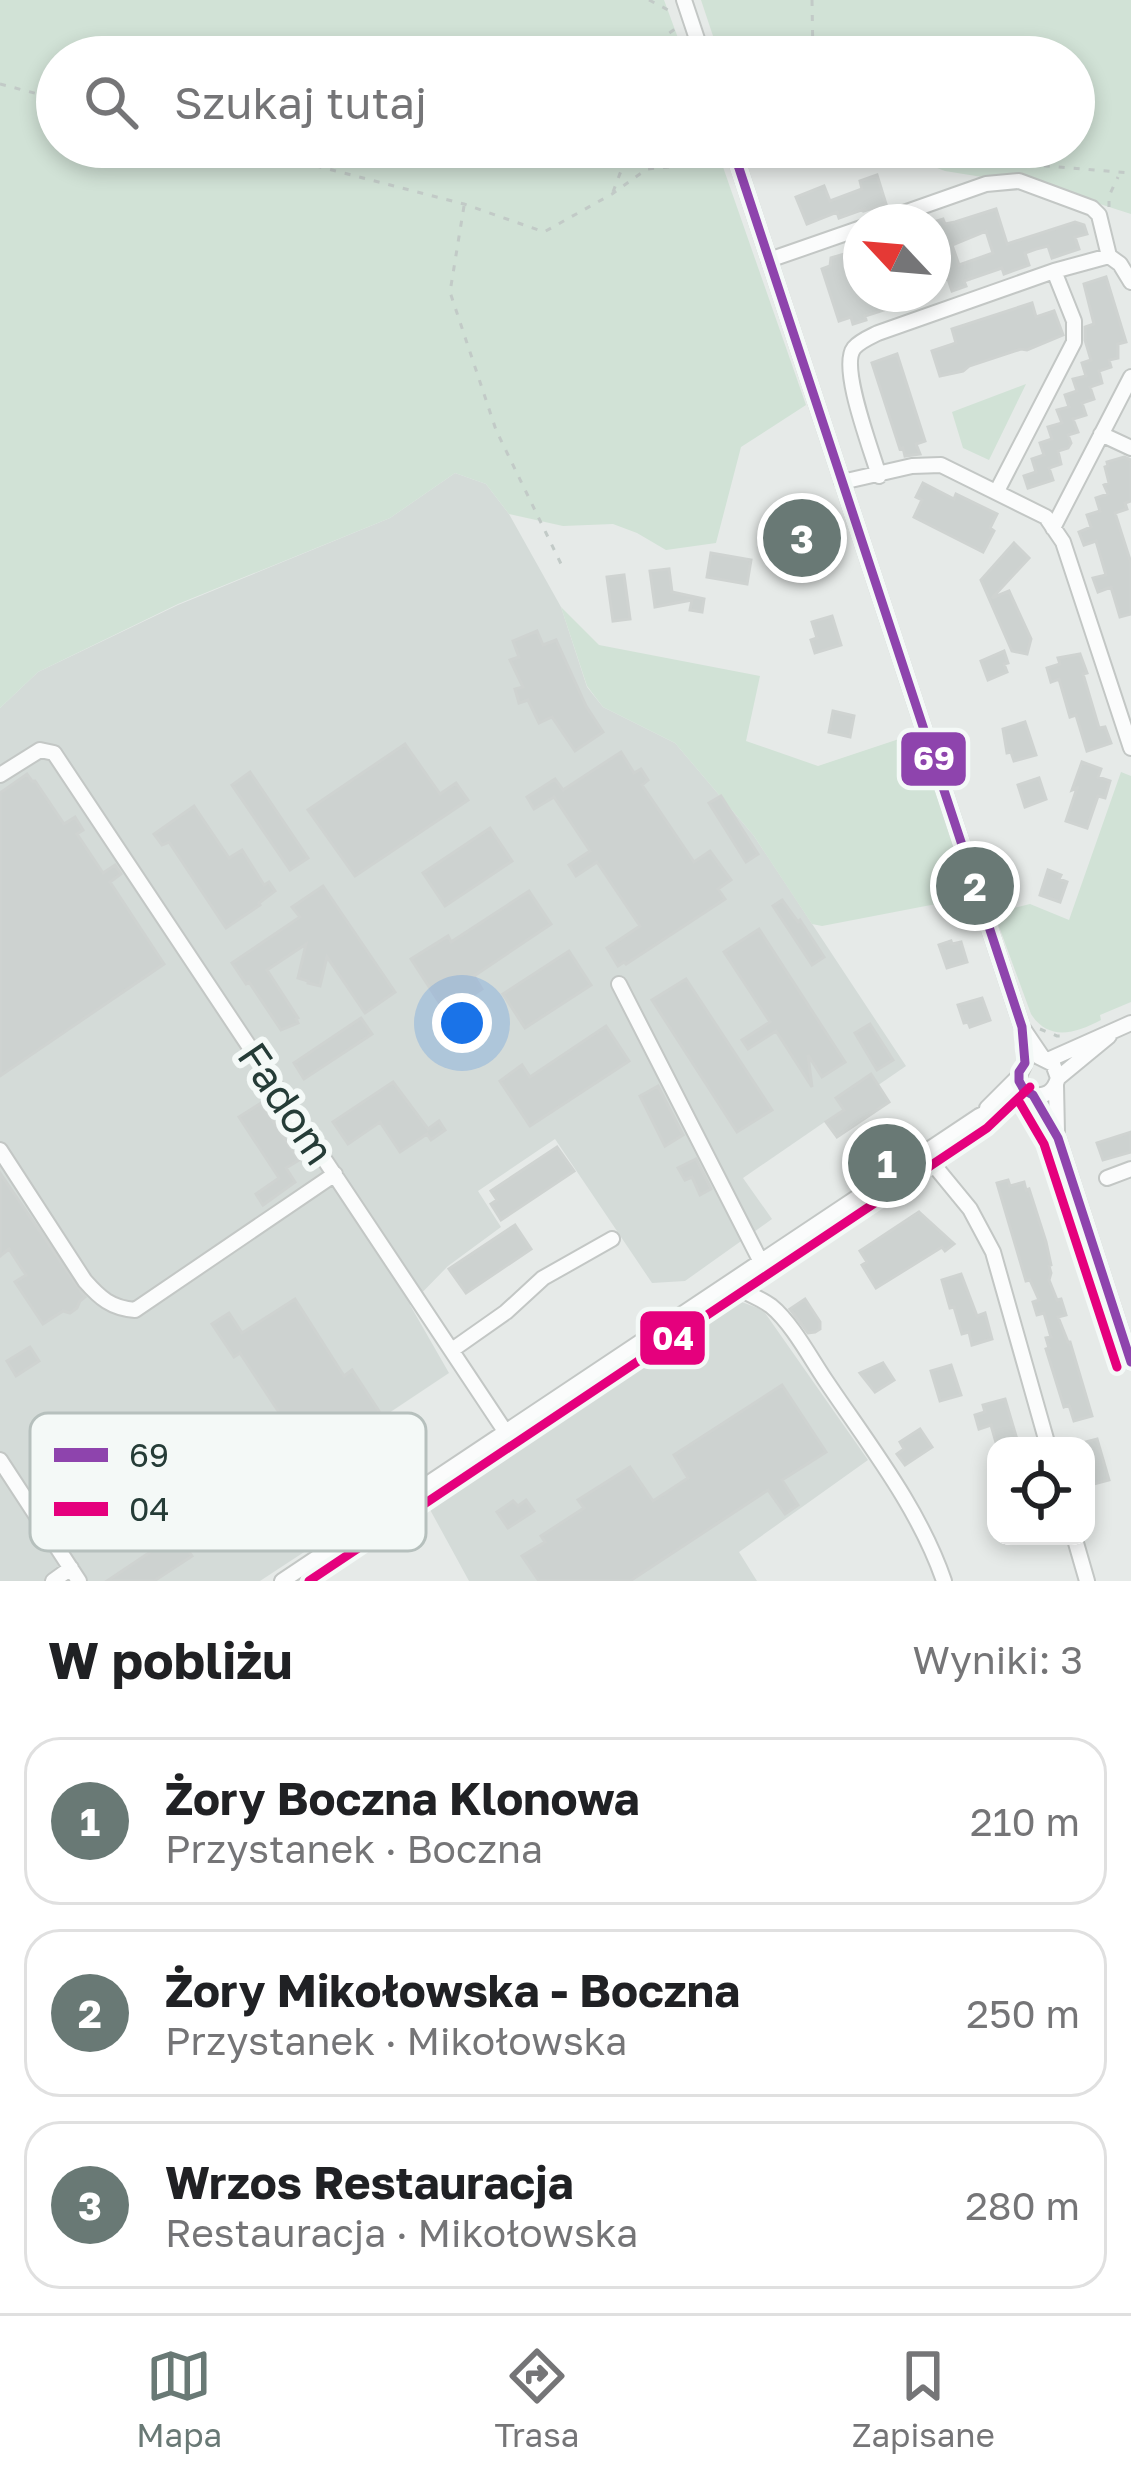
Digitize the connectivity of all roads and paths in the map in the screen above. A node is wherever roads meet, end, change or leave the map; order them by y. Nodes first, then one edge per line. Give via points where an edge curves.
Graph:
1 (650, 0) edge
2 (684, 0) edge
3 (812, 0) edge
4 (690, 18) junction
5 (665, 36) edge
6 (696, 36) edge
7 (813, 36) edge
8 (0, 84) edge
9 (36, 93) edge
10 (324, 168) edge
11 (622, 168) edge
12 (660, 168) edge
13 (739, 168) edge
14 (1064, 168) edge
15 (647, 169) joint
16 (1119, 173) junction
17 (1131, 173) edge
18 (612, 194) junction
19 (464, 204) junction
20 (929, 204) edge
21 (1109, 208) dead end
22 (843, 234) edge
23 (1109, 256) junction
24 (769, 260) junction
25 (1054, 271) junction
26 (1131, 282) edge
27 (1131, 377) edge
28 (1101, 434) junction
29 (1131, 448) edge
30 (879, 476) junction
31 (842, 482) junction
32 (997, 491) junction
33 (1053, 528) junction
34 (564, 569) dead end
35 (1131, 748) edge
36 (0, 775) edge
37 (620, 984) dead end
38 (1131, 1023) edge
39 (1022, 1027) junction
40 (1114, 1032) junction
41 (1046, 1059) junction
42 (1022, 1070) junction
43 (1057, 1081) junction
44 (1031, 1094) junction
45 (979, 1116) junction
46 (1058, 1138) junction
47 (0, 1150) edge
48 (925, 1153) junction
49 (1131, 1168) edge
50 (334, 1174) junction
51 (1107, 1178) dead end
52 (612, 1238) dead end
53 (761, 1262) junction
54 (732, 1281) junction
55 (452, 1350) junction
56 (1131, 1362) edge
57 (505, 1431) junction
58 (1045, 1437) edge
59 (0, 1460) edge
60 (426, 1484) edge
61 (30, 1506) edge
62 (1077, 1545) edge
63 (327, 1551) edge
64 (75, 1575) edge
65 (53, 1581) edge
66 (282, 1581) edge
67 (944, 1581) edge
68 (1087, 1581) edge

1 - 4 path
2 - 4 street
3 - 7 path
4 - 5 path
4 - 6 street
8 - 9 path
10 - 19 path
11 - 18 path
12 - 15 path
13 - 24 street
14 - 16 path
15 - 18 path
16 - 17 path
16 - 21 path
18 - 19 path via 544,232
19 - 34 path via 450,292 496,430
20 - 23 street via 1019,182 1092,208
22 - 24 street
23 - 25 street
23 - 26 street
24 - 31 street
25 - 30 street via 878,333 850,352
25 - 32 street via 1074,342
27 - 28 street
28 - 29 street
28 - 33 street
30 - 31 street
30 - 32 street via 941,465
31 - 39 street
32 - 33 street
33 - 35 street
36 - 50 street, Fadom via 40,750 54,753
37 - 53 street
38 - 40 street
39 - 41 street
39 - 42 street
40 - 41 street
40 - 43 street
41 - 42 street via 1033,1058
41 - 43 street
42 - 44 street
42 - 45 street
43 - 44 street via 1046,1094
43 - 46 street
44 - 45 street
44 - 46 street
45 - 48 street
46 - 56 street
47 - 50 street via 85,1282 121,1309 135,1310
48 - 53 street
48 - 58 street via 993,1252
49 - 51 street
50 - 55 street, Fadom
52 - 55 street via 543,1278
53 - 54 street
54 - 57 street
54 - 67 street via 770,1306 797,1339 910,1508
55 - 57 street, Fadom
57 - 60 street
59 - 61 street
62 - 68 street
63 - 66 street
64 - 65 street

